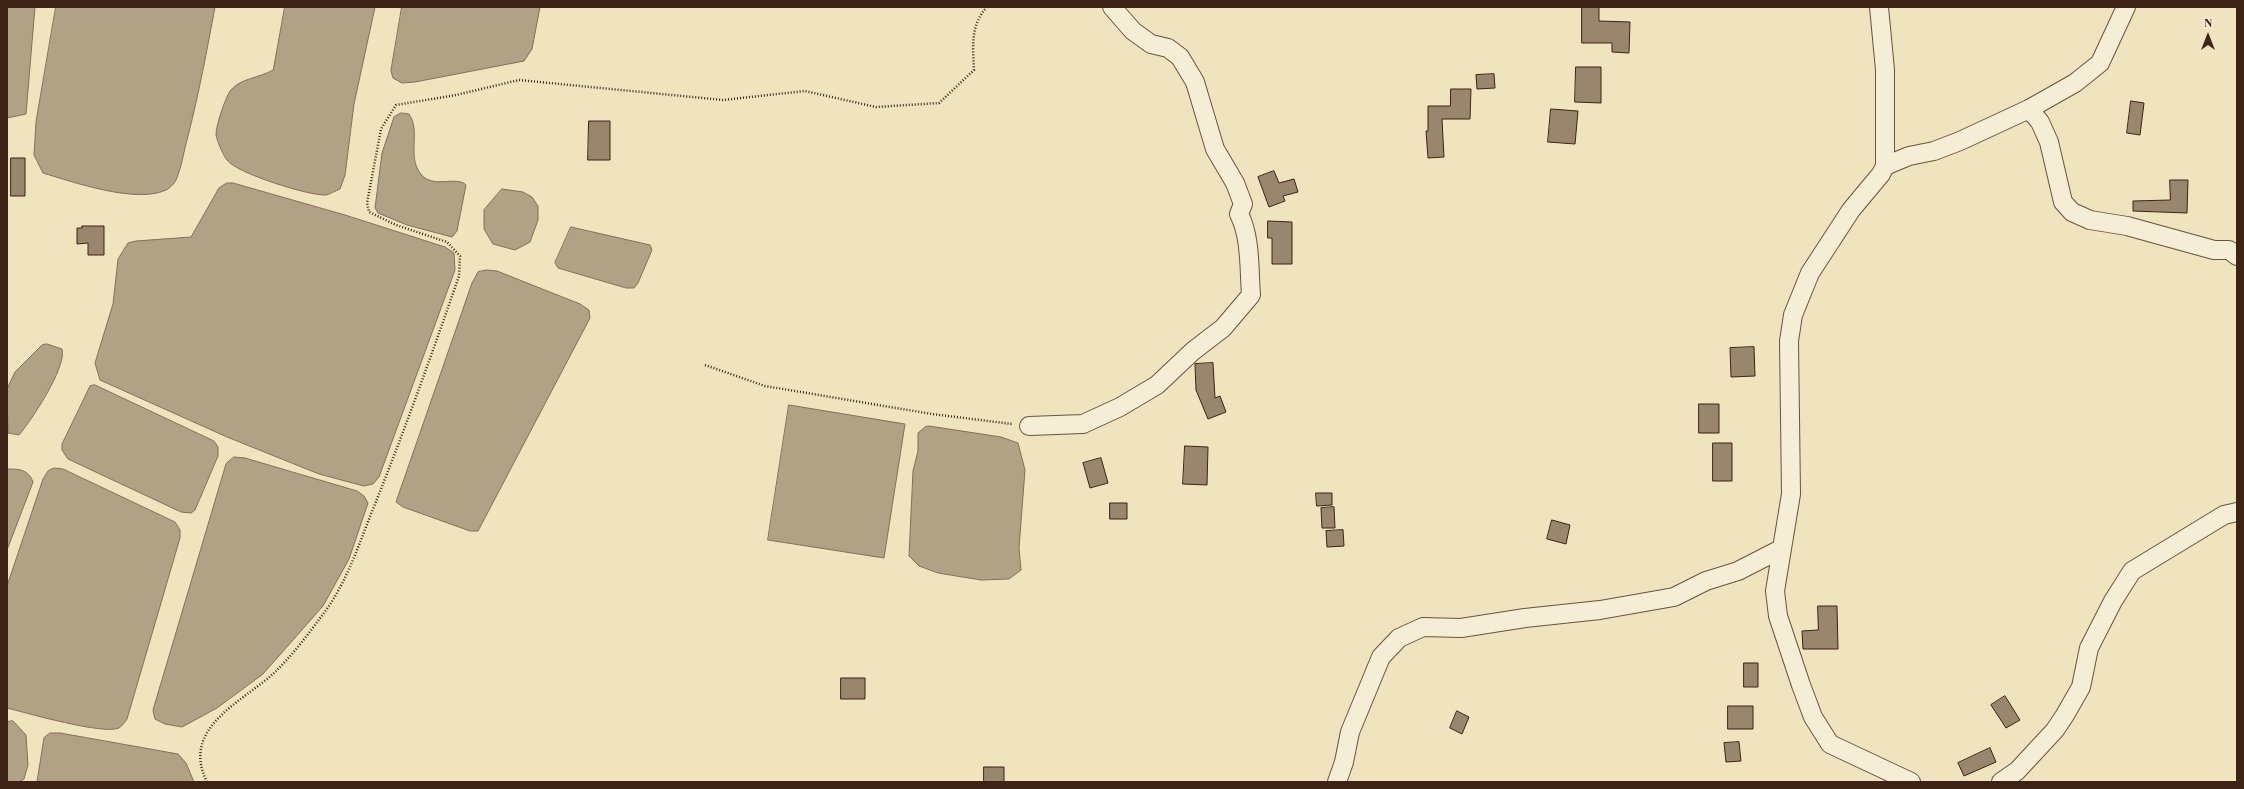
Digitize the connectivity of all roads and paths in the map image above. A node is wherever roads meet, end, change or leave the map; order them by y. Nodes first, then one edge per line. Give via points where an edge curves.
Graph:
1 (987, 7) edge
2 (1112, 7) edge
3 (1879, 7) edge
4 (2126, 7) edge
5 (2029, 109) junction
6 (1885, 166) junction
7 (2237, 256) edge
8 (705, 365) dead end
9 (1029, 426) joint
10 (2237, 512) edge
11 (1782, 549) junction
12 (207, 782) edge
13 (1337, 782) edge
14 (1911, 782) edge
15 (2001, 782) edge

1 - 12 path via 973,33 974,70 939,103 876,107 805,91 723,100 519,80 456,95 396,105 381,129 367,203 369,212 396,225 447,242 460,256 459,276 382,487 345,577 325,612 288,658 252,692 222,713 205,735 199,750
2 - 9 street via 1151,44 1168,48 1180,57 1196,82 1215,149 1235,183 1243,204 1239,214 1246,236 1251,295 1223,328 1156,385 1120,407 1083,424
3 - 6 street via 1885,70
4 - 5 street via 2100,63 2075,84
5 - 6 street via 1934,151 1909,156
5 - 7 street via 2040,122 2049,142 2063,202 2072,212 2090,220 2126,226 2214,250 2230,250
6 - 11 street via 1851,210 1810,273 1793,315 1789,340 1791,494
8 - 9 path via 765,386 932,414
10 - 15 street via 2224,515 2132,571 2089,648 2081,687 2065,715 2055,730 2017,771
11 - 13 street via 1738,571 1706,581 1674,597 1600,610 1461,628 1423,627 1399,638 1381,657 1350,732
11 - 14 street via 1775,591 1778,616 1813,717 1830,744

